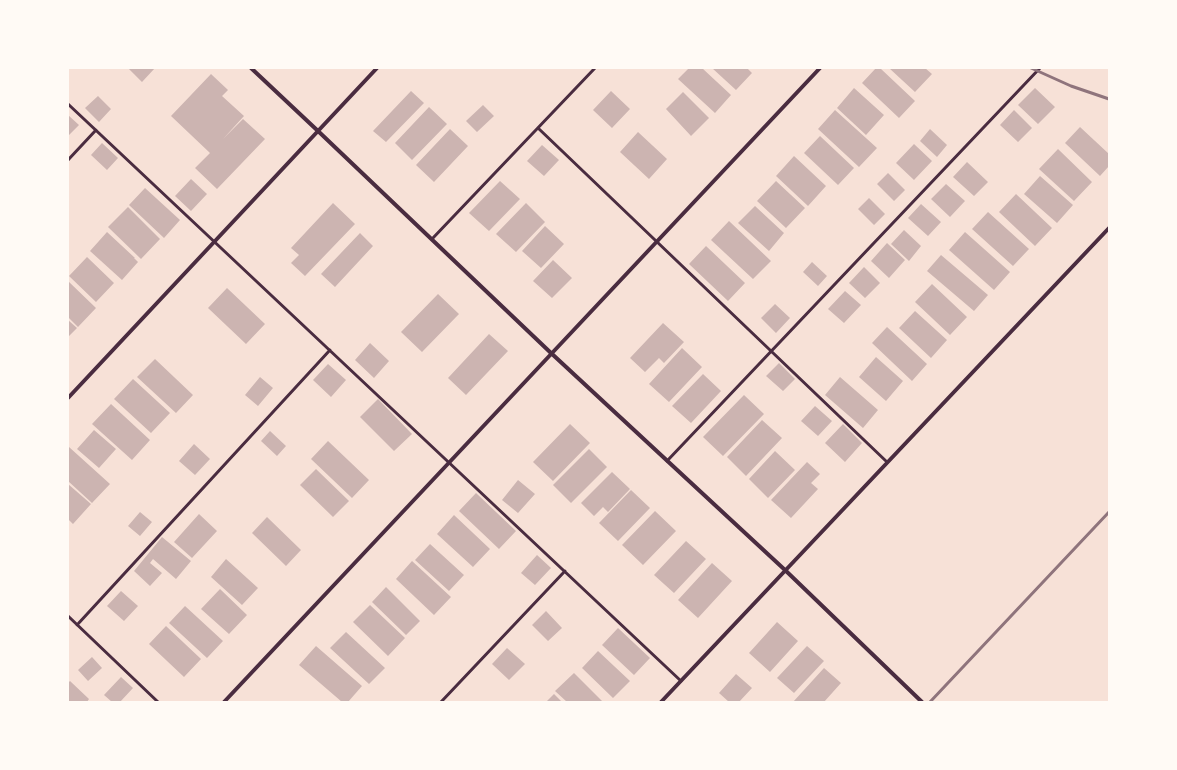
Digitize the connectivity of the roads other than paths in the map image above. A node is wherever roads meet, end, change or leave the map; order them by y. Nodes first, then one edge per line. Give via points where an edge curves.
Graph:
1 (251, 68) edge
2 (377, 68) edge
3 (595, 68) edge
4 (820, 68) edge
5 (1040, 68) edge
6 (68, 104) edge
7 (538, 128) junction
8 (96, 130) junction
9 (318, 130) junction
10 (68, 160) edge
11 (1109, 228) edge
12 (432, 239) junction
13 (656, 241) junction
14 (214, 242) junction
15 (330, 350) junction
16 (771, 352) junction
17 (551, 353) junction
18 (68, 398) edge
19 (668, 461) junction
20 (448, 462) junction
21 (887, 462) junction
22 (785, 570) junction
23 (565, 572) junction
24 (68, 616) edge
25 (77, 625) junction
26 (681, 681) junction
27 (158, 702) edge
28 (224, 702) edge
29 (441, 702) edge
30 (661, 702) edge
31 (922, 702) edge

1 - 9 street
2 - 9 street
3 - 7 lane
4 - 13 street
5 - 16 lane
6 - 8 lane
7 - 12 lane
7 - 13 lane
8 - 10 lane
8 - 14 lane
9 - 12 street
9 - 14 street
11 - 21 street
12 - 17 street
13 - 16 lane
13 - 17 street
14 - 15 lane
14 - 18 street
15 - 20 lane
15 - 25 lane
16 - 19 lane
16 - 21 lane
17 - 19 street
17 - 20 street
19 - 22 street
20 - 23 lane
20 - 28 street
21 - 22 street
22 - 26 street
22 - 31 street
23 - 26 lane
23 - 29 lane
24 - 25 lane
25 - 27 lane
26 - 30 street

